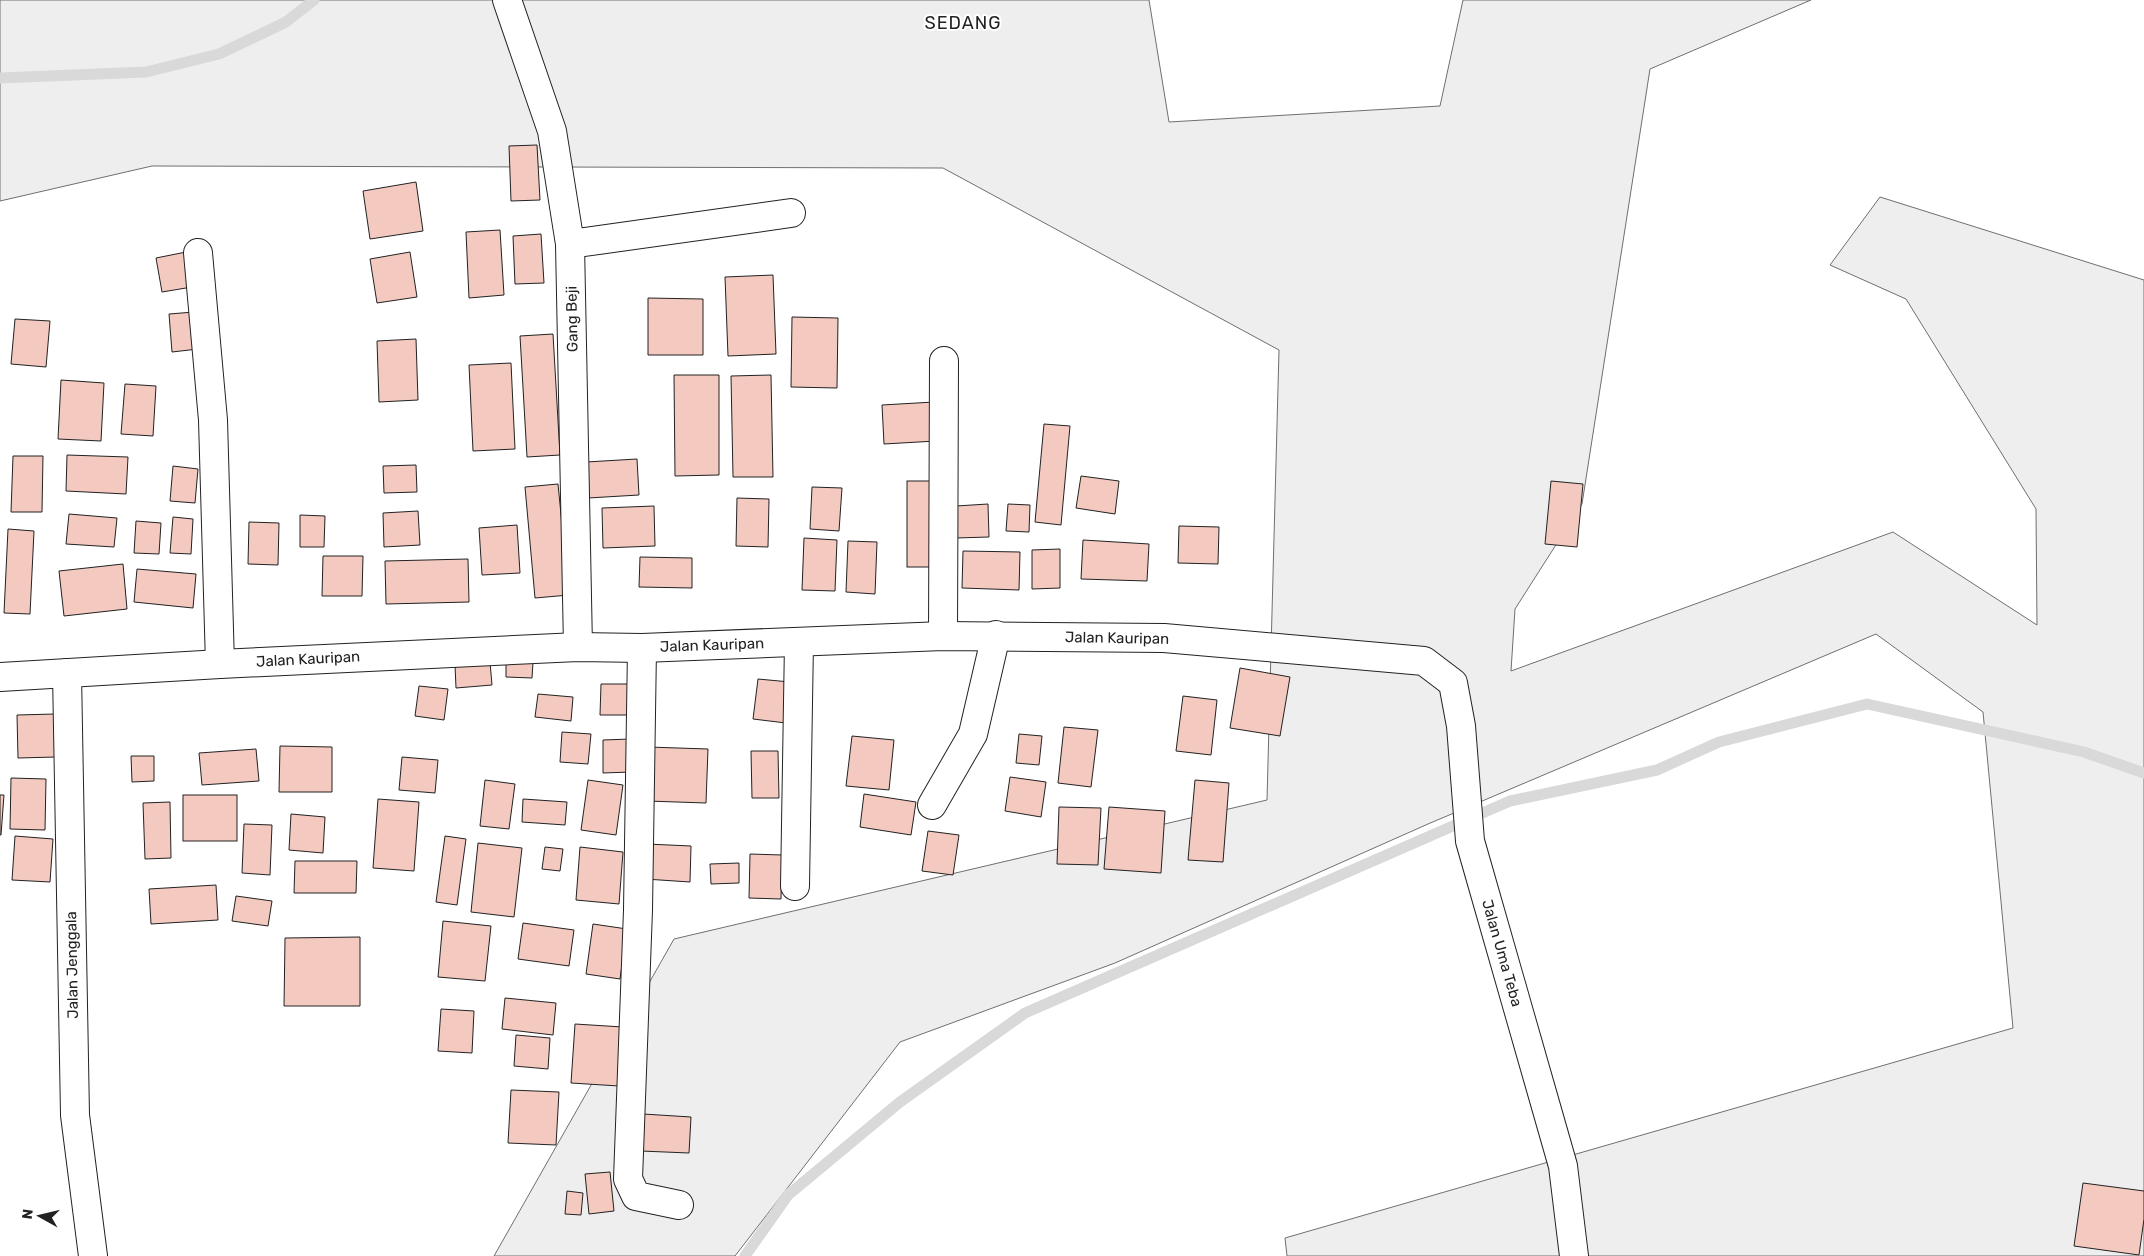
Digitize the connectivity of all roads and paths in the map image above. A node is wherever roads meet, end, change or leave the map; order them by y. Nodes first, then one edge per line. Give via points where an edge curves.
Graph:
1 (507, 0) edge
2 (791, 213) dead end
3 (570, 244) junction
4 (198, 252) dead end
5 (944, 361) dead end
6 (943, 636) junction
7 (996, 636) junction
8 (799, 642) junction
9 (578, 647) junction
10 (642, 648) junction
11 (1424, 661) joint
12 (220, 664) junction
13 (67, 673) junction
14 (0, 677) edge
15 (932, 805) dead end
16 (795, 886) dead end
17 (679, 1206) dead end
18 (93, 1256) edge
19 (1574, 1256) edge

1 - 3 street, Gang Beji via 552,131
2 - 3 street
3 - 9 street, Gang Beji
4 - 12 street via 212,420
5 - 6 street
6 - 7 street, Jalan Kauripan
6 - 8 street, Jalan Kauripan
7 - 11 street, Jalan Kauripan via 1164,638
7 - 15 street via 974,734
8 - 10 street, Jalan Kauripan
8 - 16 street
9 - 10 street, Jalan Kauripan
9 - 12 street, Jalan Kauripan
10 - 17 street via 638,910 628,1179 636,1196
11 - 19 street, Jalan Uma Teba via 1453,682 1461,726 1470,841 1563,1166
12 - 13 street, Jalan Kauripan
13 - 14 street, Jalan Kauripan
13 - 18 street, Jalan Jenggala via 75,1115

